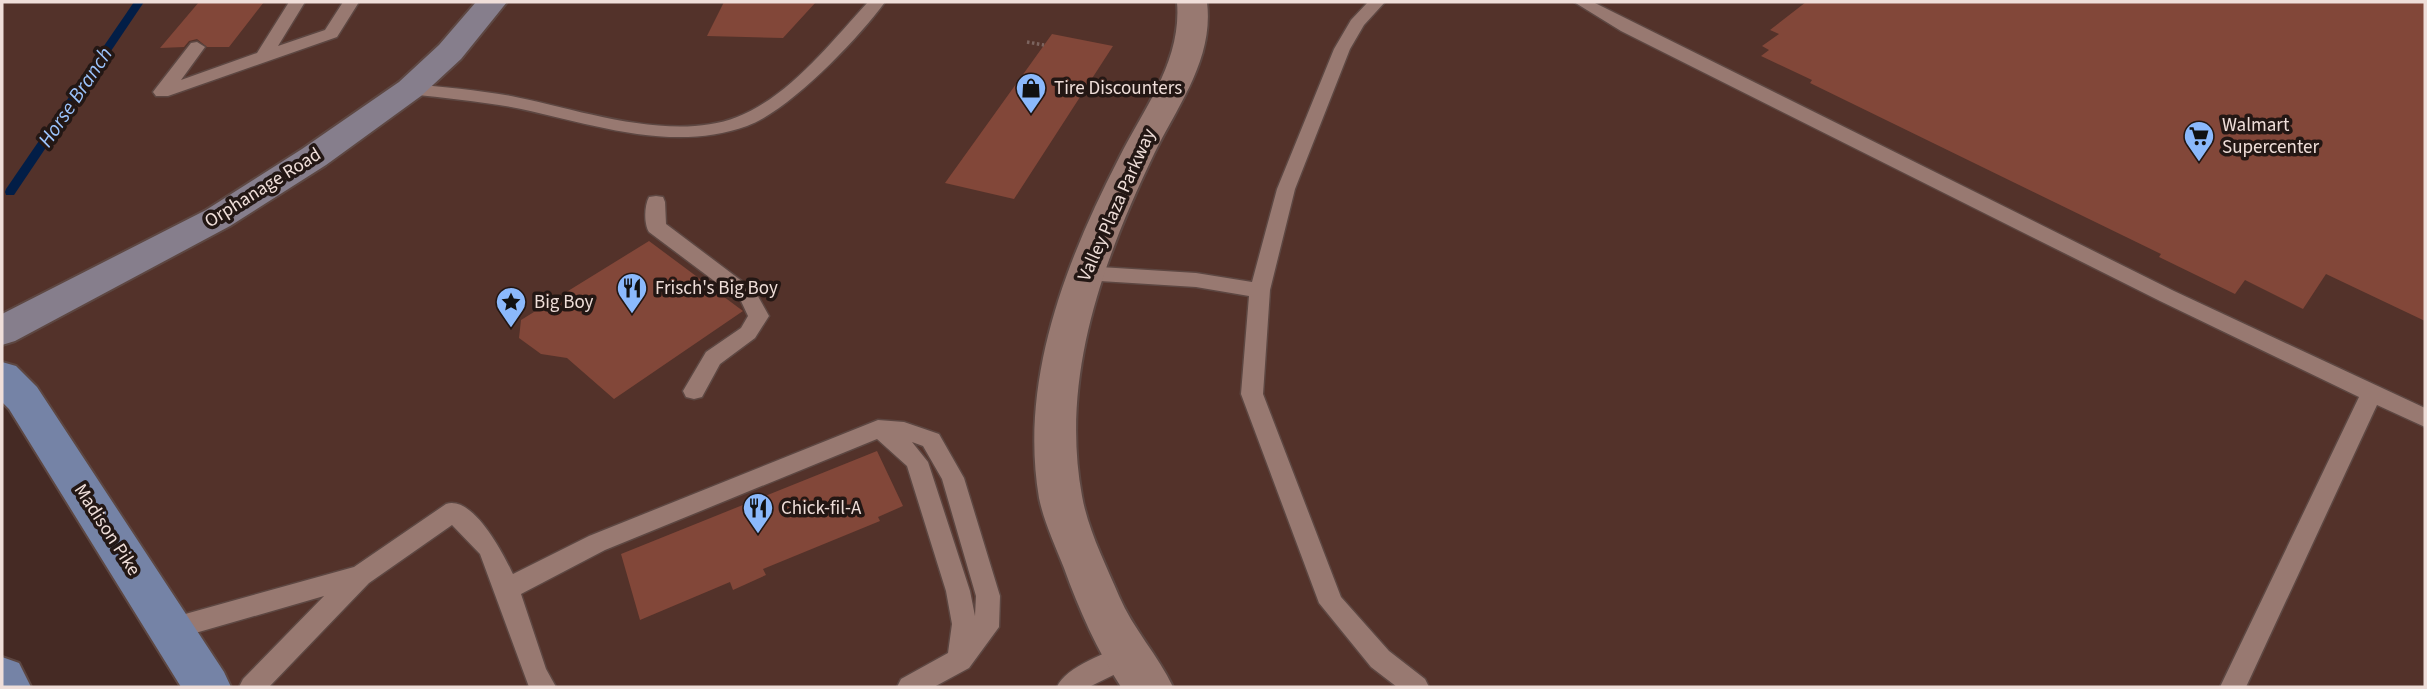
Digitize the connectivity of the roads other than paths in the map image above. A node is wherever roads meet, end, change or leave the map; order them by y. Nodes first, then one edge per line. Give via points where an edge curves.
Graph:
1 (297, 2) edge
2 (351, 2) edge
3 (492, 2) edge
4 (877, 2) edge
5 (1192, 2) edge
6 (1377, 2) edge
7 (1582, 2) edge
8 (197, 47) dead end
9 (263, 57) junction
10 (410, 89) junction
11 (656, 202) dead end
12 (1084, 273) junction
13 (1260, 290) junction
14 (2, 331) edge
15 (2, 377) edge
16 (694, 391) dead end
17 (2372, 393) junction
18 (2425, 418) edge
19 (360, 576) junction
20 (507, 589) junction
21 (171, 629) junction
22 (1129, 654) junction
23 (2, 678) edge
24 (7, 687) edge
25 (208, 687) edge
26 (252, 687) edge
27 (543, 687) edge
28 (910, 687) edge
29 (1070, 687) edge
30 (1149, 687) edge
31 (1416, 687) edge
32 (2233, 687) edge

1 - 9 lane
2 - 9 lane via 331,33
3 - 10 main road, Orphanage Road via 450,52
4 - 10 lane via 770,107 738,123 702,131 637,127 509,102
5 - 12 street, Valley Plaza Parkway via 1195,17 1182,71 1139,151
6 - 13 lane via 1342,49 1319,105 1286,189
7 - 17 lane via 2167,296
8 - 9 lane via 162,92
10 - 14 main road, Orphanage Road via 218,218
11 - 16 lane via 656,227 748,296 759,316 748,333 713,358
12 - 13 lane via 1196,280
12 - 22 street, Valley Plaza Parkway via 1068,333 1055,416 1060,497 1099,604
13 - 31 lane via 1252,394 1331,603 1380,659
15 - 21 main road, Madison Pike via 23,398
17 - 18 lane
17 - 32 lane
19 - 20 lane via 454,511 489,548
19 - 21 lane
19 - 26 lane
20 - 27 lane
20 - 28 lane via 597,542 878,429 906,448 917,462 964,624 960,660
21 - 25 main road, Madison Pike
22 - 29 lane
22 - 30 street, Valley Plaza Parkway
23 - 24 main road

